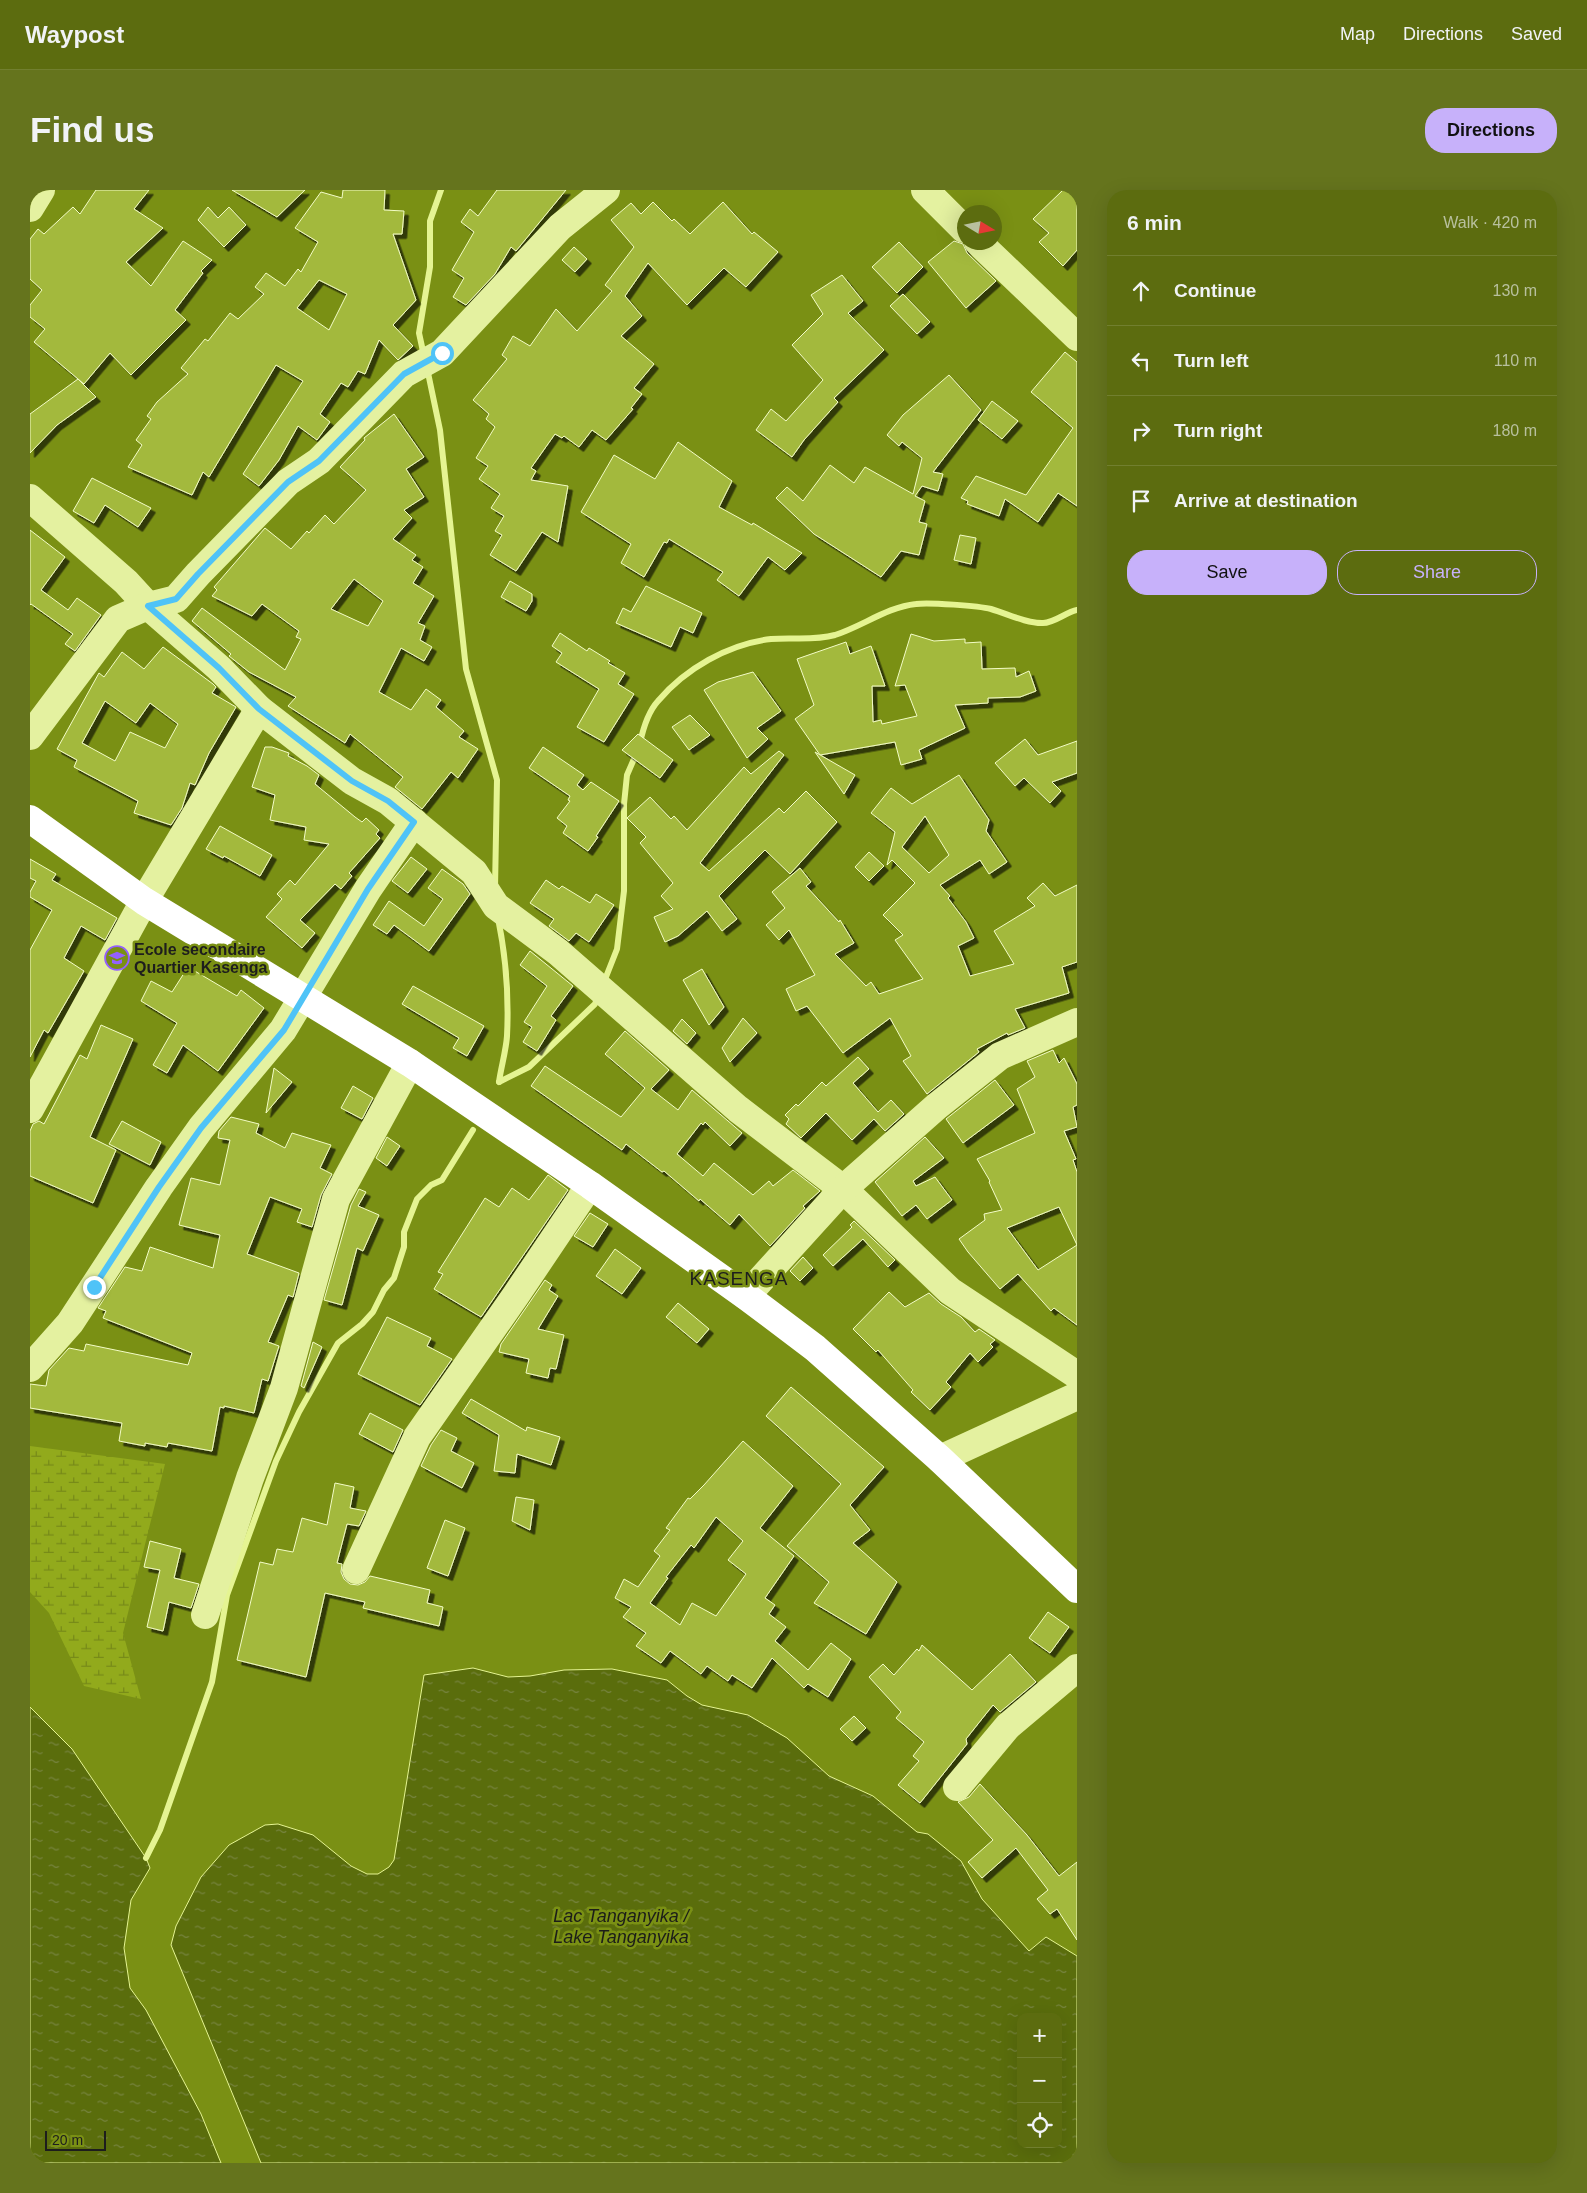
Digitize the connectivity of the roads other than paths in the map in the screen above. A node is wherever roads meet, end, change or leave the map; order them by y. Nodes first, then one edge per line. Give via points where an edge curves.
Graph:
1 (41, 190) edge
2 (606, 190) edge
3 (925, 190) edge
4 (30, 208) edge
5 (957, 222) edge
6 (986, 250) edge
7 (1077, 337) edge
8 (30, 498) edge
9 (148, 606) junction
10 (259, 709) junction
11 (30, 736) edge
12 (30, 819) edge
13 (414, 822) junction
14 (144, 901) junction
15 (303, 997) junction
16 (1077, 1022) edge
17 (410, 1063) junction
18 (30, 1109) edge
19 (590, 1185) junction
20 (843, 1189) junction
21 (746, 1296) junction
22 (30, 1368) edge
23 (1077, 1375) edge
24 (1077, 1396) edge
25 (940, 1459) junction
26 (356, 1570) dead end
27 (1077, 1589) edge
28 (205, 1615) dead end
29 (1077, 1668) edge
30 (957, 1787) dead end

1 - 4 street
2 - 9 street via 560,227 442,353 404,374 319,461 288,482 176,599
3 - 5 street
6 - 7 street
8 - 9 street via 126,582
9 - 10 street via 219,668
9 - 11 street via 118,619
10 - 13 street via 345,776 388,801
10 - 14 street
12 - 14 highway
13 - 15 street via 368,889
13 - 20 street via 474,872 496,906 558,952 738,1109
14 - 15 highway
14 - 18 street
15 - 17 highway
15 - 22 street via 284,1030 177,1161 70,1323
16 - 20 street via 1000,1056 937,1106
17 - 19 highway
17 - 28 street via 336,1199 284,1388 250,1478
19 - 21 highway
19 - 26 street via 417,1437
20 - 21 street
20 - 23 street via 950,1291
21 - 25 highway via 815,1348
24 - 25 street
25 - 27 highway
29 - 30 street via 1008,1726

